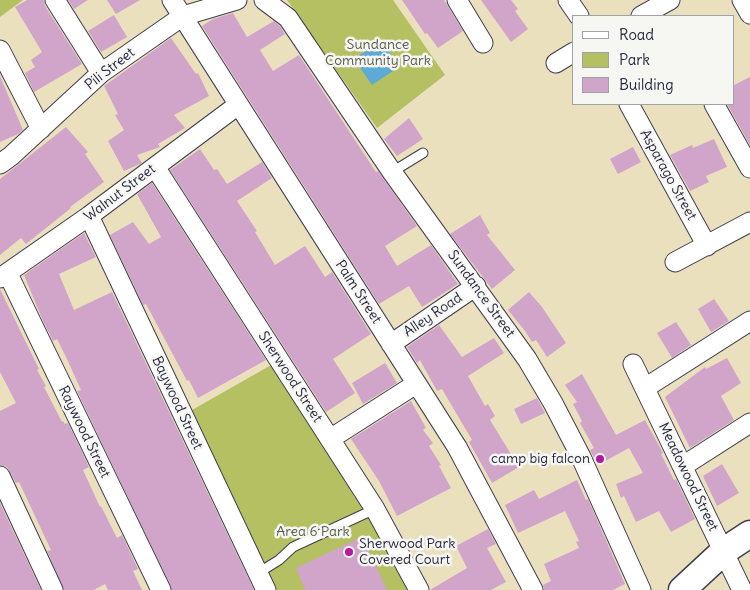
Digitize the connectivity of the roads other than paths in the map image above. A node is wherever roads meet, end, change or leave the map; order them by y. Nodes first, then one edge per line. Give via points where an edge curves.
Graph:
1 (55, 0) edge
2 (172, 0) edge
3 (237, 0) edge
4 (264, 0) edge
5 (457, 0) edge
6 (568, 0) edge
7 (742, 0) edge
8 (664, 8) edge
9 (287, 9) edge
10 (750, 14) edge
11 (578, 15) edge
12 (644, 15) edge
13 (183, 16) junction
14 (483, 42) dead end
15 (0, 50) edge
16 (572, 53) edge
17 (556, 63) dead end
18 (101, 73) junction
19 (238, 105) junction
20 (630, 105) edge
21 (715, 105) edge
22 (41, 129) junction
23 (423, 153) dead end
24 (0, 164) edge
25 (155, 167) junction
26 (750, 168) edge
27 (392, 172) junction
28 (89, 216) junction
29 (750, 222) edge
30 (707, 246) junction
31 (675, 262) dead end
32 (4, 276) edge
33 (476, 286) junction
34 (750, 322) edge
35 (391, 344) junction
36 (633, 364) dead end
37 (416, 384) junction
38 (645, 388) junction
39 (750, 423) edge
40 (330, 439) junction
41 (682, 466) junction
42 (0, 476) edge
43 (375, 509) junction
44 (750, 534) edge
45 (724, 551) junction
46 (262, 582) edge
47 (53, 590) edge
48 (161, 590) edge
49 (419, 590) edge
50 (533, 590) edge
51 (641, 590) edge
52 (682, 590) edge
53 (742, 590) edge

1 - 18 street
2 - 13 street, Palm Street
3 - 13 street, Pili Street
4 - 9 street, Sundance Street
5 - 14 street
6 - 11 street
7 - 10 street
8 - 12 street
9 - 27 street, Sundance Street
13 - 18 street, Pili Street
13 - 19 street, Palm Street
15 - 22 street
16 - 17 street
18 - 22 street, Pili Street
19 - 25 street, Walnut Street
19 - 35 street, Palm Street
20 - 30 street, Asparago Street
21 - 26 street
22 - 24 street, Pili Street
23 - 27 lane
25 - 28 street, Walnut Street
25 - 40 street, Sherwood Street
27 - 33 street, Sundance Street
28 - 32 street, Walnut Street
28 - 46 street, Baywood Street
29 - 30 street
30 - 31 street
32 - 48 street, Raywood Street
33 - 35 street, Alley Road
33 - 51 street, Sundance Street via 554,403 582,457
34 - 38 street
35 - 37 street, Palm Street
36 - 38 street, Meadowood Street
37 - 40 street
37 - 50 street, Palm Street via 456,447
38 - 41 street, Meadowood Street
39 - 41 street
40 - 43 street, Sherwood Street
41 - 45 street, Meadowood Street
42 - 47 street
43 - 46 lane via 293,547
43 - 49 street, Sherwood Street
44 - 45 street
45 - 52 street
45 - 53 street, Meadowood Street

